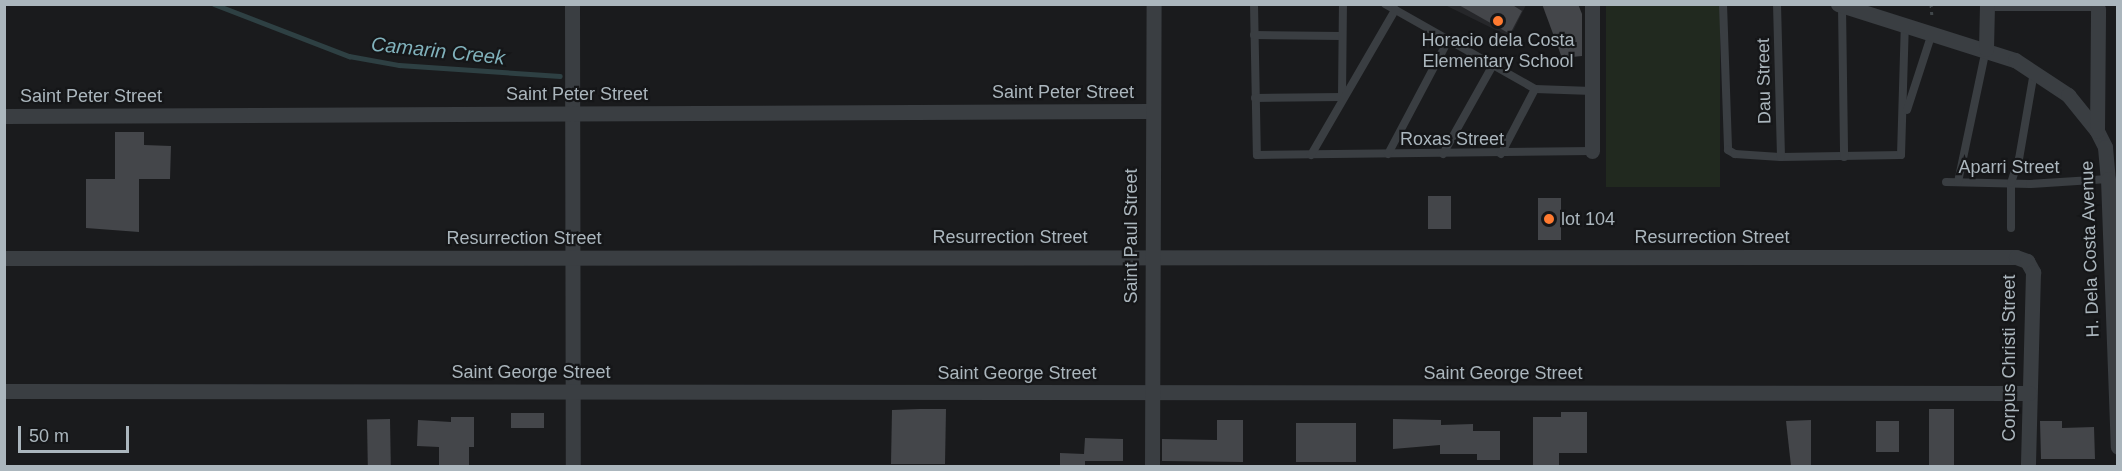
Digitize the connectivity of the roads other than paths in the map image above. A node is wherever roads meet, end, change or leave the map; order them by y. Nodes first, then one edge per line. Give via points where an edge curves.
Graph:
1 (572, 4) edge
2 (1154, 4) edge
3 (1254, 4) edge
4 (1344, 4) edge
5 (1385, 4) edge
6 (1592, 4) edge
7 (1723, 4) edge
8 (1777, 4) edge
9 (1840, 5) edge
10 (1988, 6) edge
11 (2098, 7) edge
12 (1395, 10) junction
13 (1905, 24) junction
14 (1932, 32) junction
15 (1254, 35) junction
16 (1342, 36) junction
17 (1449, 39) junction
18 (1986, 49) junction
19 (1493, 65) junction
20 (2034, 72) junction
21 (1535, 89) junction
22 (1592, 91) junction
23 (1342, 97) junction
24 (1255, 98) junction
25 (1151, 111) junction
26 (572, 114) junction
27 (4, 116) edge
28 (1904, 120) junction
29 (2097, 131) junction
30 (1592, 151) joint
31 (1501, 153) junction
32 (1388, 154) junction
33 (1443, 154) junction
34 (1311, 156) junction
35 (1844, 157) junction
36 (1781, 158) junction
37 (2108, 178) junction
38 (1946, 182) dead end
39 (1958, 182) junction
40 (2011, 183) junction
41 (2011, 228) dead end
42 (572, 257) junction
43 (1151, 257) junction
44 (2016, 257) joint
45 (4, 258) edge
46 (4, 391) edge
47 (572, 392) junction
48 (1151, 392) junction
49 (2029, 393) junction
50 (2118, 447) edge
51 (573, 466) edge
52 (1152, 466) edge
53 (2028, 466) edge

1 - 26 street
2 - 25 street, Saint Paul Street
3 - 15 lane
4 - 16 lane
5 - 12 lane
6 - 22 street
7 - 36 lane via 1728,150
8 - 36 lane, Dau Street
9 - 13 street, H. Dela Costa Avenue
9 - 35 lane
10 - 11 lane
10 - 18 street
11 - 29 street
12 - 17 lane
12 - 23 lane
13 - 14 street, H. Dela Costa Avenue
13 - 28 lane
14 - 18 street, H. Dela Costa Avenue
14 - 28 lane
15 - 16 lane
15 - 24 lane
16 - 23 lane
17 - 19 lane
17 - 32 lane
18 - 20 street, H. Dela Costa Avenue
18 - 39 lane
19 - 21 lane
19 - 33 lane
20 - 29 street, H. Dela Costa Avenue via 2068,95
20 - 40 lane
21 - 22 lane
21 - 31 lane
22 - 30 street
23 - 24 lane
23 - 34 lane
24 - 34 lane, Roxas Street via 1257,155
25 - 26 street, Saint Peter Street
25 - 43 street, Saint Paul Street
26 - 27 street, Saint Peter Street
26 - 42 street
28 - 35 lane via 1901,155
29 - 37 street, H. Dela Costa Avenue via 2105,147
30 - 31 lane, Roxas Street
31 - 33 lane, Roxas Street
32 - 33 lane, Roxas Street
32 - 34 lane, Roxas Street
35 - 36 lane
37 - 40 lane, Aparri Street
37 - 50 street, H. Dela Costa Avenue
38 - 39 lane, Aparri Street
39 - 40 lane, Aparri Street
40 - 41 lane
42 - 43 street, Resurrection Street
42 - 45 street, Resurrection Street
42 - 47 street
43 - 44 street, Resurrection Street
43 - 48 street, Saint Paul Street
44 - 49 street, Corpus Christi Street via 2027,261 2033,272
46 - 47 street, Saint George Street
47 - 48 street, Saint George Street
47 - 51 street
48 - 49 street, Saint George Street
48 - 52 street, Saint Paul Street
49 - 53 street, Corpus Christi Street

